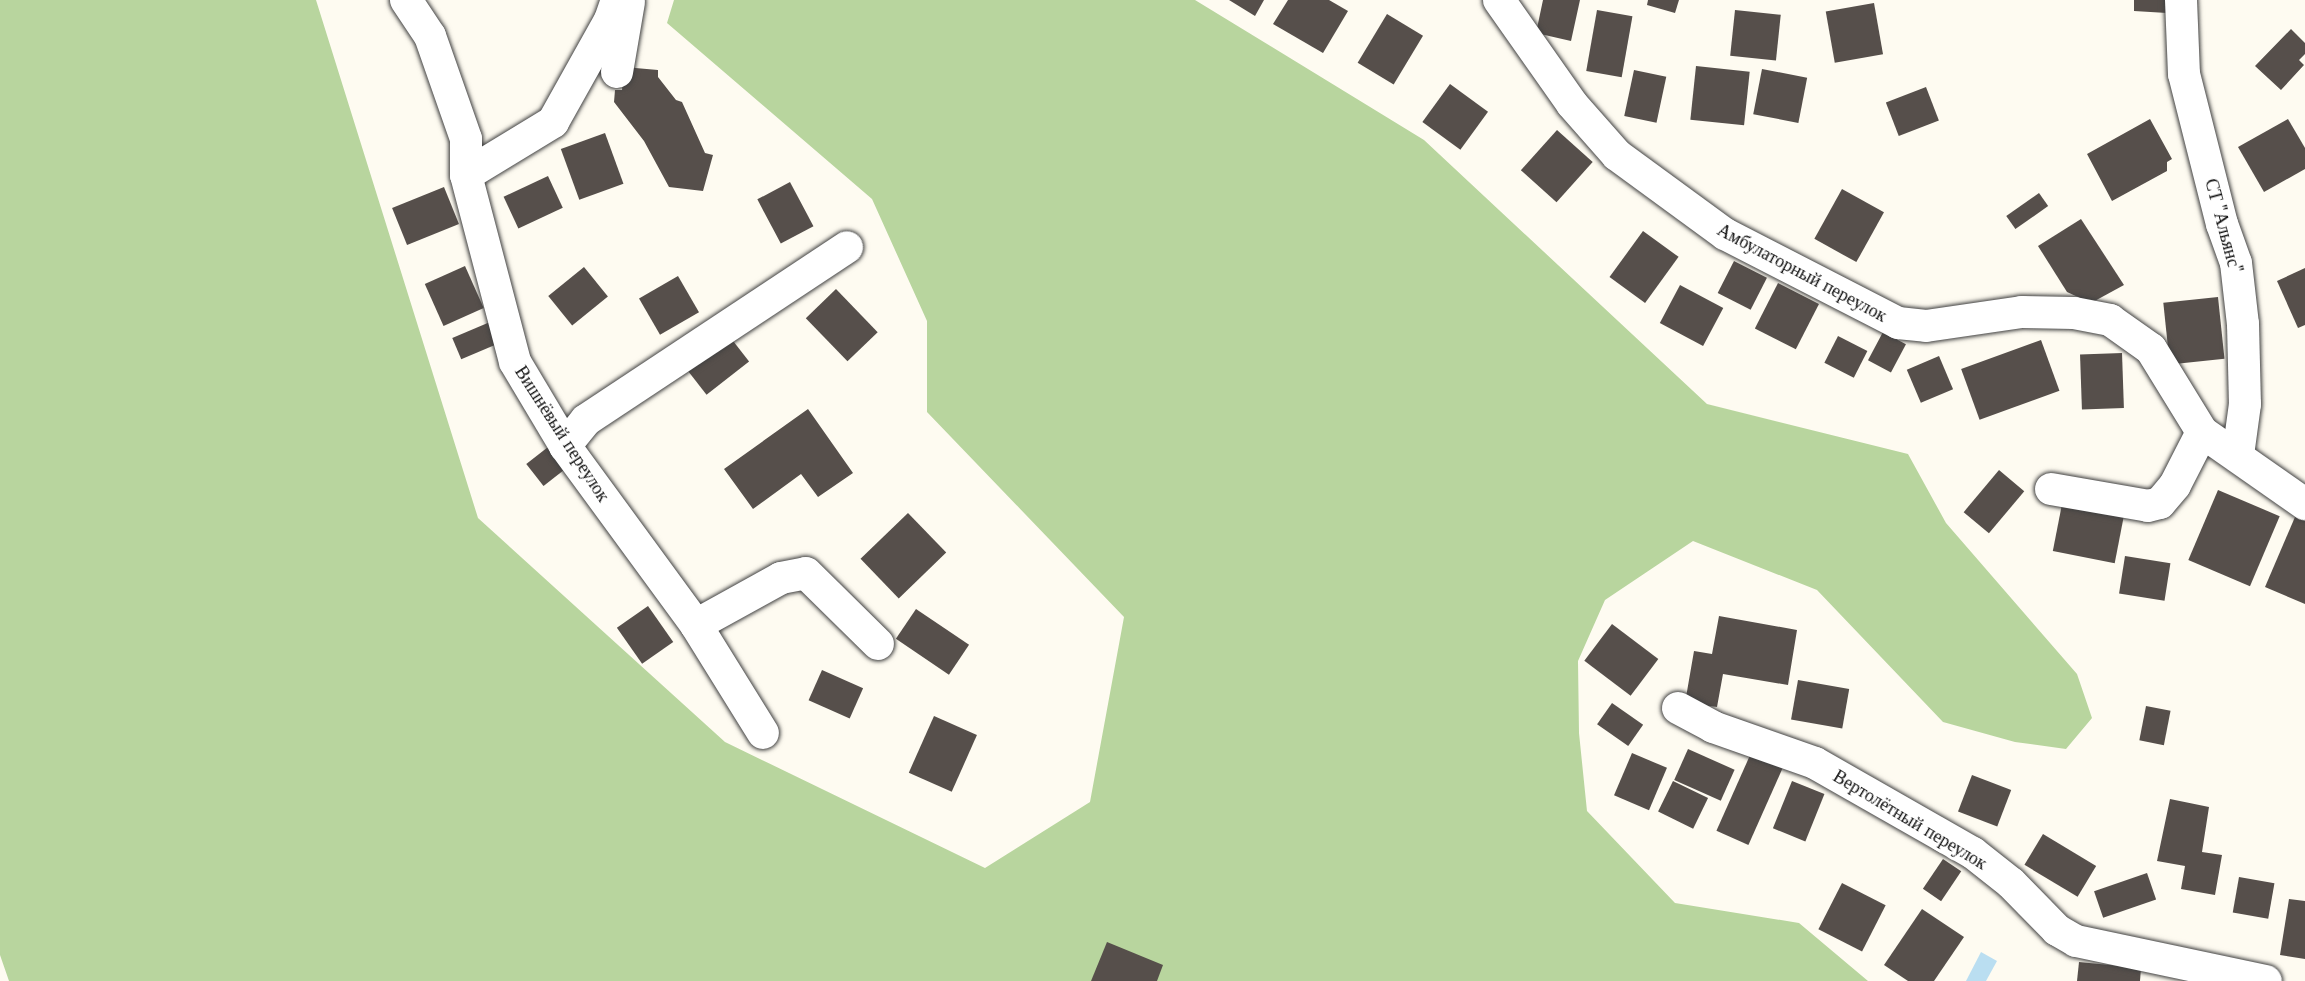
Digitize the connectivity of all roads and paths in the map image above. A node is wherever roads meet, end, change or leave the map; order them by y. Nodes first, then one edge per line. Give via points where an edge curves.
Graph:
1 (406, 0) edge
2 (617, 0) edge
3 (629, 0) edge
4 (1499, 0) edge
5 (2181, 0) edge
6 (617, 72) dead end
7 (466, 175) junction
8 (847, 247) dead end
9 (2202, 432) junction
10 (565, 446) junction
11 (2238, 455) junction
12 (2051, 489) dead end
13 (2305, 504) edge
14 (696, 625) junction
15 (878, 644) dead end
16 (1678, 708) dead end
17 (763, 733) dead end
18 (2266, 981) edge

1 - 7 street, Вишнёвый переулок via 430,36 466,139
2 - 7 street via 610,20 553,122
3 - 6 street
4 - 9 street, Амбулаторный переулок via 1572,104 1617,155 1725,234 1898,322 1946,324 2022,312 2110,320 2151,349
5 - 11 street, СТ "Альянс" via 2184,74 2237,273 2245,404
7 - 10 street, Вишнёвый переулок via 515,362
8 - 10 street via 586,420
9 - 11 street, Амбулаторный переулок via 2216,445
9 - 12 street via 2175,485 2160,503 2148,506
10 - 14 street, Вишнёвый переулок
11 - 13 street, Амбулаторный переулок
14 - 15 street via 781,578 806,573
14 - 17 street, Вишнёвый переулок
16 - 18 street, Вертолётный переулок via 1713,728 1815,763 1973,854 2011,883 2057,930 2076,941

